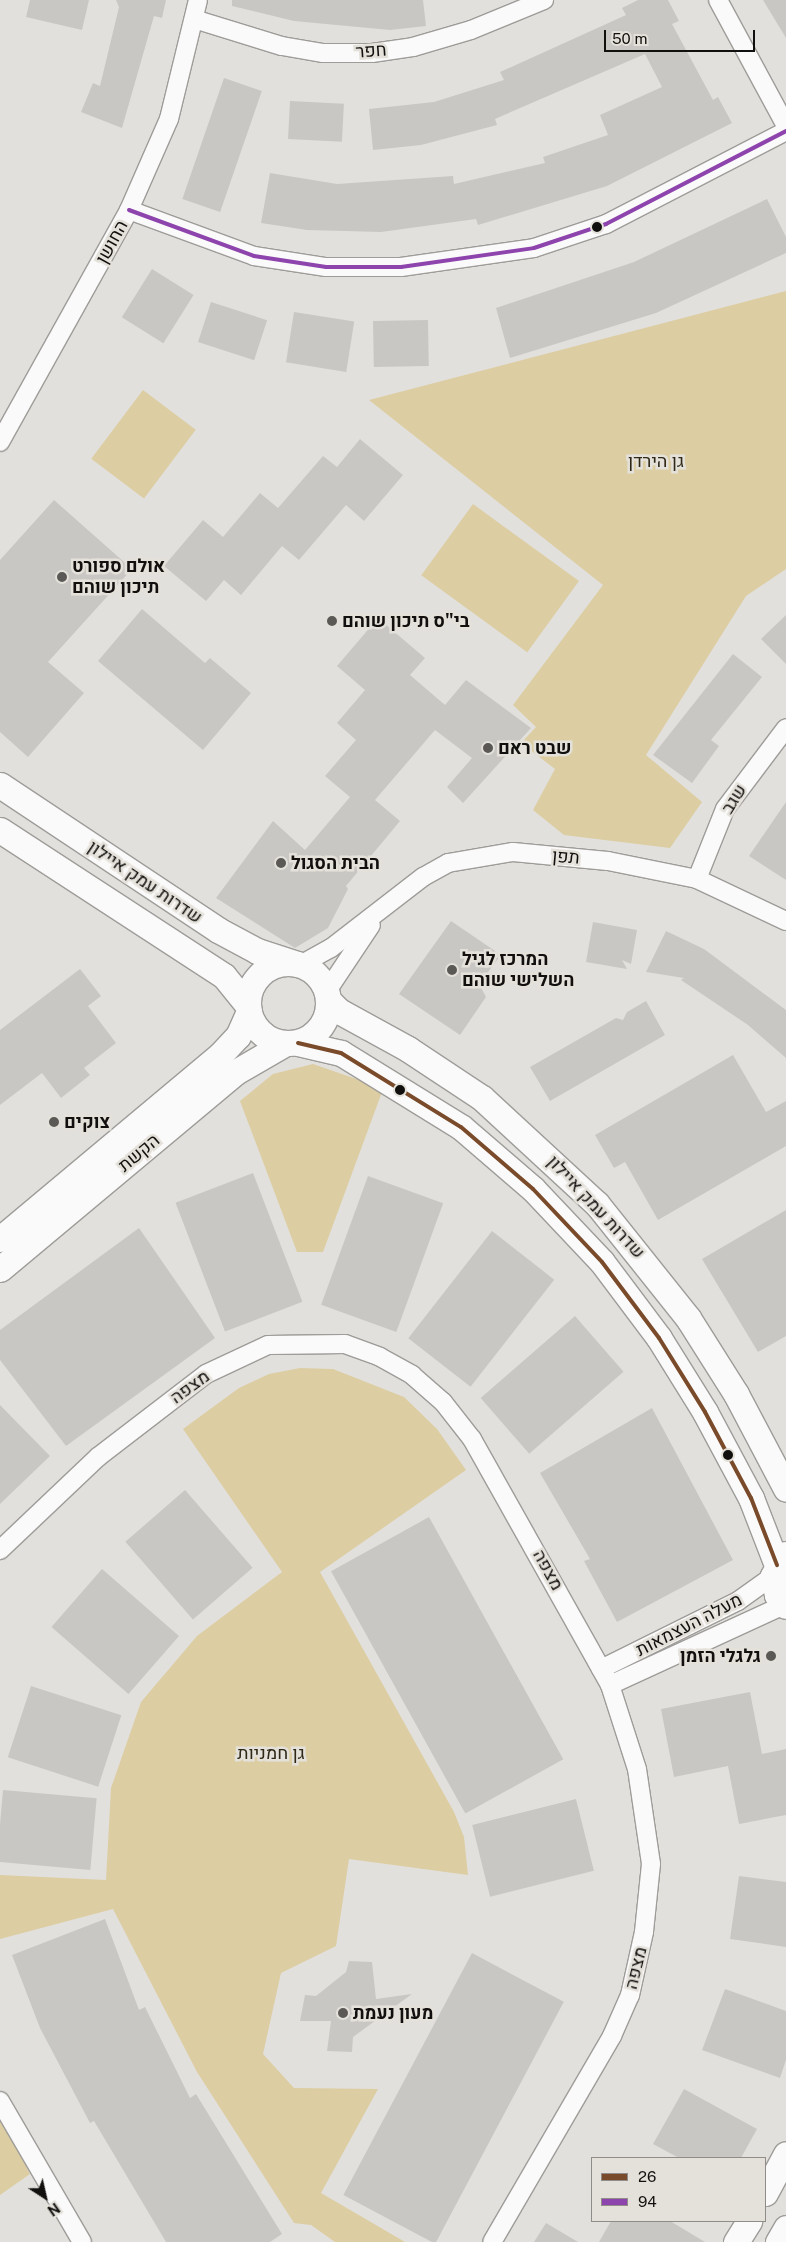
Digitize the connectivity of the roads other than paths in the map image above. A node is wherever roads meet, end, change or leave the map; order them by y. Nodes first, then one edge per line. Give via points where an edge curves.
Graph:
1 (198, 0) edge
2 (544, 0) edge
3 (718, 0) edge
4 (194, 19) junction
5 (786, 126) edge
6 (786, 131) edge
7 (130, 210) junction
8 (0, 442) edge
9 (786, 728) edge
10 (0, 785) edge
11 (0, 830) edge
12 (696, 879) junction
13 (752, 904) junction
14 (387, 905) junction
15 (786, 921) edge
16 (786, 930) edge
17 (299, 964) junction
18 (328, 995) junction
19 (248, 1007) junction
20 (291, 1043) junction
21 (0, 1240) edge
22 (0, 1269) edge
23 (786, 1489) edge
24 (2, 1543) edge
25 (779, 1565) edge
26 (785, 1605) edge
27 (601, 1668) junction
28 (610, 1685) junction
29 (0, 2101) edge
30 (786, 2154) edge
31 (766, 2191) edge
32 (748, 2222) edge
33 (786, 2228) edge
34 (82, 2242) edge
35 (492, 2242) edge
36 (736, 2242) edge
37 (778, 2242) edge

1 - 4 street, החושן
2 - 4 street, חפר via 471,30 414,47 372,52 324,53 282,46
3 - 5 street
4 - 7 street, החושן via 170,119
6 - 7 street via 606,224 534,248 401,267 326,267 254,256
7 - 8 street, החושן
9 - 12 street, שגב via 725,809
10 - 17 main road, שדרות עמק איילון via 218,930 257,951
11 - 19 main road via 224,976
12 - 13 street, תפן
12 - 14 street, תפן via 608,861 513,852 448,863
13 - 15 street, תפן
13 - 16 street, תפן
14 - 17 street, תפן via 332,948
14 - 18 street, תפן
17 - 18 main road via 321,978
17 - 19 main road via 267,969 256,979
18 - 20 main road via 324,1022 316,1033
18 - 23 main road, שדרות עמק איילון via 339,1011 408,1049 482,1098 597,1204 629,1239 693,1325 736,1394
19 - 20 main road via 257,1030
19 - 21 main road, הקשת via 238,1036 220,1055
20 - 22 main road, הקשת via 234,1073
20 - 25 main road, שדרות עמק איילון via 341,1053 461,1127 533,1189 602,1262 659,1338 705,1412 751,1498
24 - 27 street, מצפה via 98,1457 206,1374 268,1345 345,1344 412,1375 443,1402 501,1484
25 - 26 main road, שדרות עמק איילון via 777,1596
25 - 27 street, מעלה העצמאות via 738,1601
26 - 28 street, מעלה העצמאות
27 - 28 street, מצפה
28 - 35 street, מצפה via 637,1768 646,1819 651,1864 642,1947 630,1995 612,2036
29 - 34 street
30 - 31 main road
32 - 36 main road
33 - 37 main road

